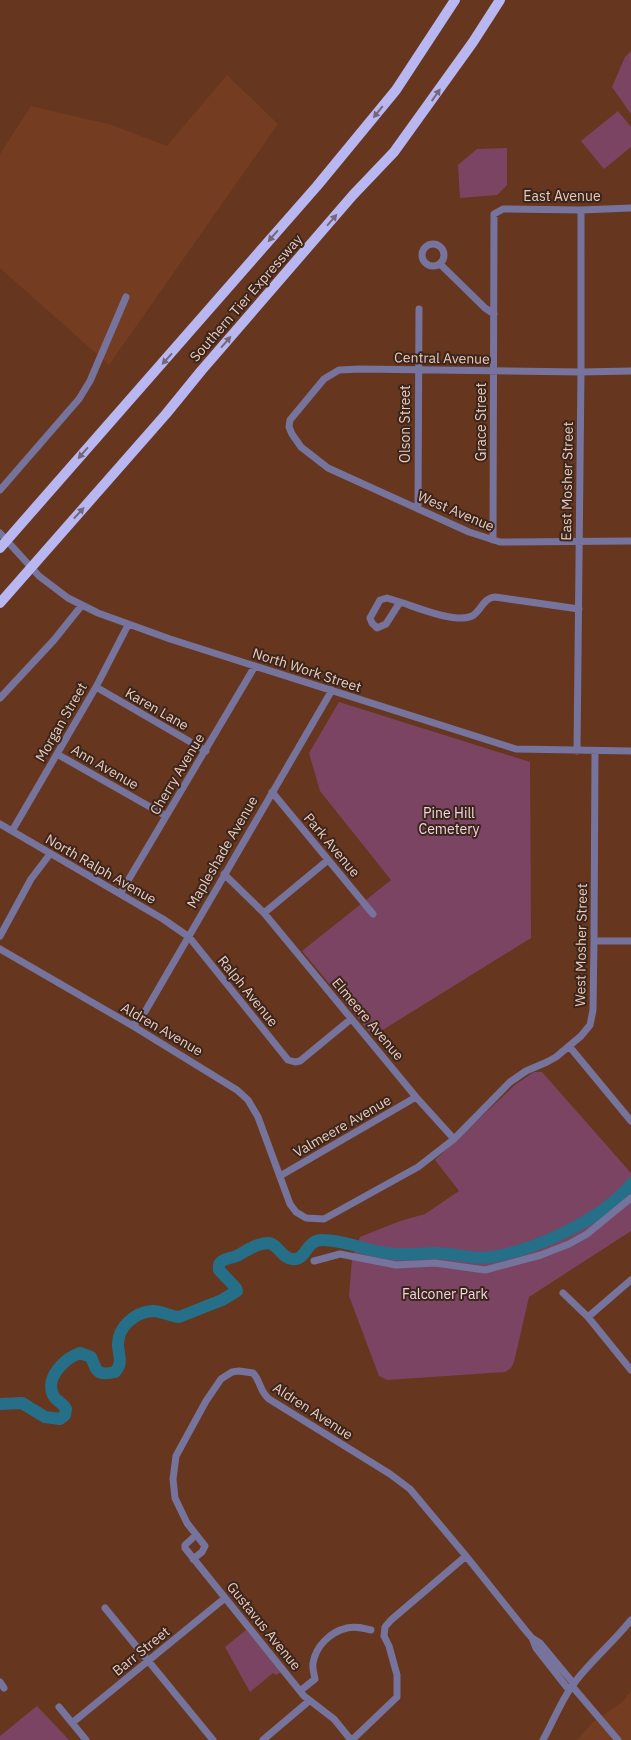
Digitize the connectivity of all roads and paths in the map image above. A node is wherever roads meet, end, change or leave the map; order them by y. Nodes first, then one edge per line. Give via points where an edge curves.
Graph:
1 (455, 0) edge
2 (500, 0) edge
3 (631, 208) edge
4 (581, 210) junction
5 (494, 214) joint
6 (440, 264) dead end
7 (126, 297) dead end
8 (419, 310) dead end
9 (494, 314) junction
10 (418, 370) junction
11 (494, 371) junction
12 (631, 371) edge
13 (581, 372) junction
14 (292, 434) joint
15 (0, 490) edge
16 (418, 508) junction
17 (2, 540) edge
18 (493, 540) junction
19 (631, 541) edge
20 (579, 542) junction
21 (400, 602) junction
22 (0, 604) edge
23 (82, 605) junction
24 (578, 608) junction
25 (128, 624) junction
26 (255, 666) junction
27 (96, 687) junction
28 (332, 690) junction
29 (0, 698) edge
30 (206, 751) junction
31 (577, 751) junction
32 (595, 751) junction
33 (631, 751) edge
34 (57, 754) junction
35 (272, 792) junction
36 (166, 816) junction
37 (0, 824) edge
38 (12, 831) junction
39 (50, 854) junction
40 (328, 860) junction
41 (224, 874) junction
42 (120, 894) junction
43 (264, 913) junction
44 (373, 914) dead end
45 (0, 936) edge
46 (188, 936) junction
47 (594, 941) junction
48 (631, 941) edge
49 (0, 949) edge
50 (351, 1019) junction
51 (133, 1026) junction
52 (569, 1046) junction
53 (416, 1097) junction
54 (631, 1122) edge
55 (454, 1139) junction
56 (280, 1176) junction
57 (631, 1198) edge
58 (303, 1216) joint
59 (314, 1261) dead end
60 (631, 1280) edge
61 (563, 1293) dead end
62 (588, 1316) junction
63 (631, 1370) edge
64 (196, 1536) junction
65 (466, 1556) junction
66 (193, 1559) junction
67 (225, 1598) junction
68 (105, 1608) dead end
69 (631, 1620) edge
70 (371, 1630) dead end
71 (149, 1661) junction
72 (572, 1687) junction
73 (300, 1691) junction
74 (309, 1701) junction
75 (59, 1707) dead end
76 (72, 1723) junction
77 (86, 1740) edge
78 (214, 1740) edge
79 (262, 1740) edge
80 (351, 1740) edge
81 (542, 1740) edge
82 (618, 1740) edge

1 -> 17 highway, Southern Tier Expressway via 396,90 317,186 25,519
22 -> 2 highway, Southern Tier Expressway via 353,195 394,152
3 - 4 street, East Avenue
4 - 5 street, East Avenue via 503,208
4 - 13 street, East Mosher Street
5 - 9 street, Grace Street
6 - 9 street
7 - 15 street via 80,399
8 - 10 street, Olson Street
9 - 11 street, Grace Street
10 - 11 street, Central Avenue
10 - 14 street, Central Avenue via 360,369 329,374 290,420
10 - 16 street, Olson Street
11 - 13 street, Central Avenue
11 - 18 street, Grace Street
12 - 13 street, Central Avenue
13 - 20 street, East Mosher Street
14 - 16 street, West Avenue via 301,447 328,468
16 - 18 street, West Avenue
17 - 23 street, North Work Street via 39,576
18 - 20 street, West Avenue
19 - 20 street, West Avenue
20 - 24 street, East Mosher Street
21 - 21 street via 382,599 370,621 378,628 382,627
21 - 24 street via 460,618 473,615 490,597
23 - 25 street, North Work Street
23 - 29 street
24 - 31 street, East Mosher Street
25 - 26 street, North Work Street
25 - 27 street, Morgan Street
26 - 28 street, North Work Street
26 - 30 street, Cherry Avenue
27 - 30 street, Karen Lane
27 - 34 street, Morgan Street
28 - 31 street, North Work Street via 516,749
28 - 35 street, Mapleshade Avenue
30 - 36 street, Cherry Avenue
31 - 32 street, North Work Street
32 - 33 street, North Work Street
32 - 47 street, West Mosher Street
34 - 36 street, Ann Avenue
34 - 38 street, Morgan Street
35 - 40 street, Park Avenue
35 - 41 street, Mapleshade Avenue
36 - 42 street, Cherry Avenue
37 - 38 street, North Ralph Avenue
38 - 39 street, North Ralph Avenue
39 - 42 street, North Ralph Avenue
39 - 45 street via 31,879
40 - 43 street
40 - 44 street, Park Avenue
41 - 43 street, Elmeere Avenue
41 - 46 street, Mapleshade Avenue
42 - 46 street, North Ralph Avenue
43 - 50 street, Elmeere Avenue
46 - 50 street, Ralph Avenue via 288,1060 300,1061
46 - 51 street, Mapleshade Avenue via 146,1010
47 - 48 street
47 - 52 street, West Mosher Street via 592,1018 586,1030
49 - 51 street, Aldren Avenue
50 - 53 street, Elmeere Avenue
51 - 56 street, Aldren Avenue via 230,1085 248,1100 258,1117
52 - 54 street
52 - 55 street, West Mosher Street via 510,1082
53 - 55 street, Elmeere Avenue
53 - 56 street, Valmeere Avenue
55 - 58 street, West Mosher Street via 426,1162 330,1216 317,1219
56 - 58 street, Aldren Avenue via 290,1204
57 - 59 street via 587,1234 569,1244 485,1270 434,1263 396,1265 340,1254
60 - 62 street
61 - 62 street
62 - 63 street
64 - 65 street, Aldren Avenue via 174,1498 173,1467 176,1456 217,1384 226,1375 239,1371 254,1374 261,1391 269,1399 404,1484
64 - 66 street via 184,1546
64 - 66 street, Aldren Avenue via 205,1548
65 - 72 street, Aldren Avenue via 532,1638 536,1648
65 - 80 street via 385,1628 384,1636 397,1675 397,1697
66 - 67 street, Gustavus Avenue
67 - 71 street, Barr Street
67 - 73 street, Gustavus Avenue
68 - 71 street
69 - 72 street
70 - 73 street via 347,1628 324,1640 312,1665 315,1679
71 - 76 street, Barr Street
71 - 78 street
72 - 81 street
72 - 82 street, Aldren Avenue
73 - 74 street, Gustavus Avenue
74 - 79 street
74 - 80 street, Gustavus Avenue via 330,1716
75 - 76 street
76 - 77 street

